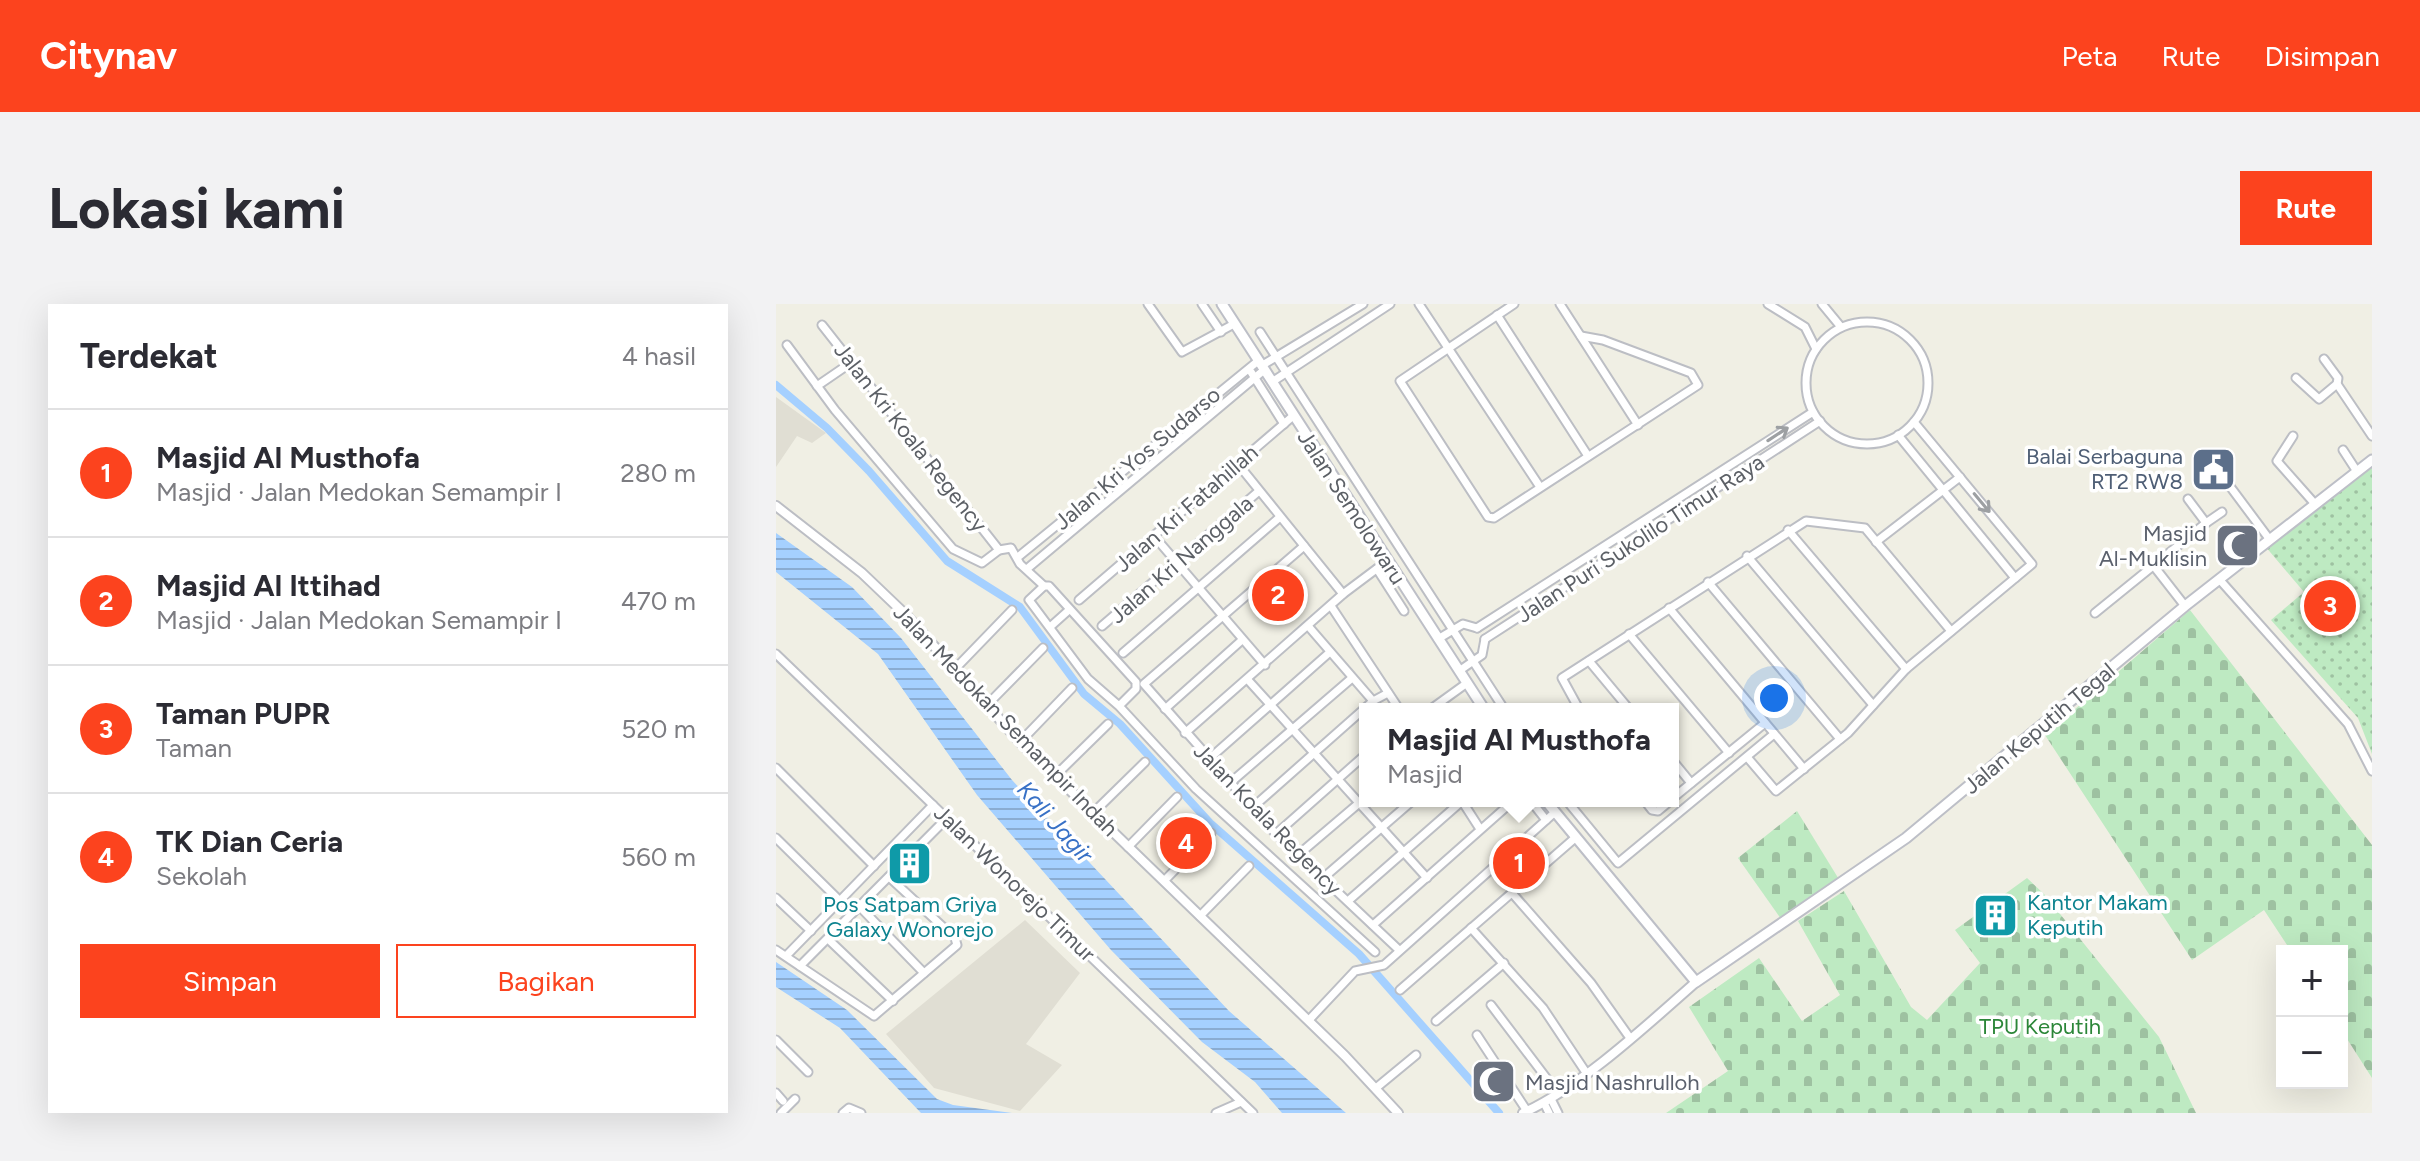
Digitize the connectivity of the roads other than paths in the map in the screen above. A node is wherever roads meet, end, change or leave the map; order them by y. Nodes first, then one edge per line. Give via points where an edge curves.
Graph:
1 (1148, 304) edge
2 (1202, 304) edge
3 (1222, 304) edge
4 (1363, 304) edge
5 (1390, 304) edge
6 (1419, 304) edge
7 (1514, 304) edge
8 (1560, 304) edge
9 (1768, 304) edge
10 (1822, 304) edge
11 (1497, 315) junction
12 (1234, 324) junction
13 (822, 325) dead end
14 (1841, 327) junction
15 (1221, 332) junction
16 (1260, 332) dead end
17 (1581, 336) junction
18 (1308, 338) junction
19 (787, 345) dead end
20 (1447, 347) junction
21 (1816, 349) junction
22 (1317, 354) junction
23 (2324, 359) dead end
24 (852, 362) junction
25 (1266, 363) junction
26 (1248, 367) junction
27 (1253, 376) junction
28 (1280, 378) junction
29 (2296, 378) dead end
30 (2337, 384) junction
31 (817, 386) junction
32 (1813, 412) junction
33 (1293, 416) junction
34 (1820, 421) junction
35 (1181, 422) junction
36 (1914, 422) junction
37 (1284, 424) junction
38 (1638, 425) junction
39 (1189, 431) junction
40 (1898, 435) junction
41 (2293, 436) dead end
42 (2372, 436) edge
43 (2343, 450) dead end
44 (1588, 456) junction
45 (2372, 460) edge
46 (1238, 464) junction
47 (2356, 470) junction
48 (2220, 473) dead end
49 (1960, 477) junction
50 (1540, 487) junction
51 (1944, 490) junction
52 (1259, 491) junction
53 (2188, 499) dead end
54 (2315, 504) junction
55 (776, 506) edge
56 (1076, 509) junction
57 (2222, 512) dead end
58 (1280, 517) junction
59 (1085, 519) junction
60 (2206, 523) junction
61 (1632, 529) junction
62 (1788, 530) junction
63 (1154, 536) junction
64 (1638, 539) junction
65 (2270, 540) junction
66 (1876, 542) junction
67 (1304, 546) junction
68 (999, 550) junction
69 (1747, 556) junction
70 (1018, 557) junction
71 (1387, 561) junction
72 (1176, 563) junction
73 (2153, 565) junction
74 (1028, 568) junction
75 (1377, 569) junction
76 (2015, 578) junction
77 (2219, 579) junction
78 (1708, 582) junction
79 (1045, 585) junction
80 (1197, 589) junction
81 (1343, 594) junction
82 (1079, 600) dead end
83 (1331, 606) junction
84 (2185, 606) junction
85 (1669, 608) junction
86 (1012, 610) dead end
87 (1069, 610) junction
88 (1404, 611) dead end
89 (2095, 613) dead end
90 (1220, 615) junction
91 (1102, 626) dead end
92 (1050, 627) junction
93 (1309, 627) junction
94 (1477, 628) junction
95 (1451, 631) junction
96 (1951, 631) junction
97 (1629, 634) junction
98 (1440, 638) junction
99 (1485, 639) junction
100 (1242, 640) junction
101 (1043, 648) dead end
102 (1330, 652) junction
103 (1123, 653) dead end
104 (776, 654) edge
105 (1589, 661) junction
106 (1472, 663) junction
107 (1265, 665) junction
108 (1906, 669) junction
109 (1461, 670) junction
110 (953, 671) junction
111 (1352, 678) junction
112 (1248, 680) junction
113 (1140, 682) junction
114 (1467, 683) junction
115 (1072, 688) dead end
116 (1388, 693) junction
117 (1373, 701) joint
118 (1395, 703) edge
119 (1439, 703) edge
120 (1480, 703) edge
121 (1500, 703) edge
122 (1576, 703) edge
123 (1624, 703) edge
124 (1272, 705) junction
125 (1873, 705) junction
126 (986, 706) junction
127 (1119, 706) junction
128 (1165, 709) junction
129 (1359, 714) edge
130 (1765, 723) junction
131 (1108, 724) dead end
132 (1293, 730) junction
133 (1185, 733) junction
134 (1774, 734) junction
135 (1840, 739) junction
136 (1020, 742) junction
137 (1729, 753) junction
138 (1315, 755) junction
139 (1747, 757) junction
140 (1209, 759) junction
141 (1359, 760) edge
142 (1145, 762) dead end
143 (776, 768) edge
144 (1679, 768) edge
145 (1804, 769) junction
146 (2372, 771) edge
147 (1055, 776) junction
148 (1337, 779) junction
149 (1230, 783) junction
150 (1691, 783) junction
151 (1679, 793) edge
152 (1177, 797) dead end
153 (1359, 797) edge
154 (1359, 803) edge
155 (933, 805) junction
156 (1366, 807) edge
157 (1405, 807) edge
158 (1455, 807) edge
159 (1466, 807) edge
160 (1506, 807) edge
161 (1536, 807) edge
162 (1550, 807) edge
163 (1572, 807) edge
164 (1252, 808) junction
165 (1093, 813) junction
166 (1554, 813) junction
167 (947, 818) junction
168 (1546, 820) junction
169 (1380, 828) junction
170 (1480, 829) junction
171 (1211, 833) dead end
172 (1276, 834) junction
173 (776, 838) edge
174 (902, 838) junction
175 (1575, 838) junction
176 (1128, 847) junction
177 (914, 851) junction
178 (1404, 853) junction
179 (1298, 855) junction
180 (874, 866) junction
181 (1249, 866) dead end
182 (889, 877) junction
183 (1427, 878) junction
184 (1322, 879) junction
185 (1164, 881) junction
186 (1512, 893) junction
187 (776, 898) edge
188 (840, 901) junction
189 (1348, 901) junction
190 (860, 907) junction
191 (1200, 916) junction
192 (1373, 925) junction
193 (1471, 928) junction
194 (811, 931) junction
195 (828, 939) junction
196 (776, 950) edge
197 (1399, 950) junction
198 (1375, 952) dead end
199 (786, 956) junction
200 (1504, 963) junction
201 (800, 966) junction
202 (924, 973) junction
203 (1696, 982) junction
204 (1400, 990) dead end
205 (893, 1001) junction
206 (1491, 1005) dead end
207 (1309, 1020) junction
208 (1436, 1021) dead end
209 (1477, 1035) dead end
210 (1630, 1038) junction
211 (776, 1040) edge
212 (1416, 1055) dead end
213 (1585, 1071) junction
214 (808, 1072) dead end
215 (1376, 1088) junction
216 (776, 1093) edge
217 (1551, 1098) junction
218 (795, 1099) dead end
219 (783, 1101) dead end
220 (1241, 1102) junction
221 (1525, 1112) edge
222 (781, 1113) edge
223 (843, 1113) edge
224 (861, 1113) edge
225 (1216, 1113) edge
226 (1253, 1113) edge
227 (1398, 1113) edge
228 (1549, 1113) edge
229 (1558, 1113) edge

1 - 15 street via 1182,352
2 - 15 street
3 - 12 main road, Jalan Semolowaru
4 - 18 street
5 - 22 street
6 - 20 street
7 - 11 street
8 - 17 street
9 - 21 street via 1805,327
10 - 14 street
11 - 20 street
11 - 44 street
12 - 15 street
12 - 25 main road, Jalan Semolowaru
13 - 24 street, Jalan Kri Koala Regency
14 - 21 street
14 - 36 street via 1882,324 1915,346 1928,384
16 - 25 street
17 - 38 street
17 - 38 street via 1698,379 1696,386
18 - 22 street
18 - 25 street
19 - 31 street, Jalan Kri Koala Regency
20 - 50 street
20 - 50 street via 1402,377 1400,384 1485,515 1494,518
21 - 32 street via 1806,380
22 - 28 street
23 - 30 street via 2336,372
24 - 31 street
24 - 68 street, Jalan Kri Koala Regency
25 - 26 street, Jalan Kri Yos Sudarso
25 - 27 street, Jalan Kri Yos Sudarso
25 - 28 main road, Jalan Semolowaru
25 - 28 street
26 - 27 street
26 - 35 street, Jalan Kri Yos Sudarso
27 - 37 street
27 - 39 street, Jalan Kri Yos Sudarso
28 - 33 main road, Jalan Semolowaru
28 - 95 street
29 - 30 street via 2317,400
30 - 42 street
31 - 68 street, Jalan Kri Koala Regency via 953,549 982,563
32 - 34 street
61 -> 32 street, Jalan Puri Sukolilo Timur Raya
33 - 37 street, Jalan Kri Fatahillah
33 - 71 main road, Jalan Semolowaru
34 - 40 street via 1857,443 1878,443
34 - 64 street, Jalan Puri Sukolilo Timur Raya
35 - 39 street
35 - 56 street, Jalan Kri Yos Sudarso
36 - 40 street
36 - 49 street
37 - 46 street, Jalan Kri Fatahillah
38 - 44 street
39 - 59 street, Jalan Kri Yos Sudarso
40 - 51 street
41 - 54 street via 2277,461
43 - 47 street
44 - 50 street
45 - 47 main road, Jalan Keputih Tegal
46 - 52 street
46 - 63 street, Jalan Kri Fatahillah
47 - 54 main road, Jalan Keputih Tegal
48 - 65 street
49 - 51 street
49 -> 76 street via 2032,564
51 - 66 street
51 - 76 street
52 - 58 street
52 - 72 street, Jalan Kri Nanggala
53 - 60 street
54 - 65 main road, Jalan Keputih Tegal
55 - 110 street, Jalan Medokan Semampir Indah via 862,573
56 - 59 street
56 - 70 street, Jalan Kri Yos Sudarso
57 - 60 street
58 - 67 street
58 - 80 street
59 - 74 street, Jalan Kri Yos Sudarso
60 - 73 street
61 - 64 street
61 - 94 street, Jalan Puri Sukolilo Timur Raya
62 - 66 street via 1806,521 1865,528
62 - 69 street
62 - 108 street
63 - 72 street
63 - 82 street, Jalan Kri Fatahillah
64 - 99 street, Jalan Puri Sukolilo Timur Raya
65 - 77 main road, Jalan Keputih Tegal
66 - 96 street
67 - 81 street
67 - 90 street
68 - 70 street, Jalan Kri Koala Regency via 1009,547
69 - 78 street
69 - 125 street
70 - 74 street, Jalan Kri Koala Regency
71 - 75 street
71 - 98 main road, Jalan Semolowaru
72 - 80 street
72 - 91 street, Jalan Kri Nanggala
73 - 84 street
73 - 89 street
74 - 79 street, Jalan Kri Koala Regency
75 - 81 street
75 - 88 street
76 - 96 street
77 - 84 main road, Jalan Keputih Tegal
77 - 146 street via 2348,724
78 - 85 street
78 - 135 street
79 - 87 street, Jalan Kri Koala Regency
79 - 92 street via 1029,600
80 - 90 street
80 - 103 street
81 - 83 street
83 - 93 street
83 - 116 street
84 - 203 main road, Jalan Keputih Tegal via 1906,838
85 - 97 street
85 - 130 street
86 - 110 street
87 - 92 street
87 - 113 street, Jalan Kri Koala Regency
90 - 100 street
90 - 113 street
92 - 127 street via 1088,679
93 - 102 street
93 - 107 street
94 - 95 street, Jalan Puri Sukolilo Timur Raya via 1463,624
94 - 99 street
95 - 98 street
95 - 106 street
96 - 108 street
97 - 105 street
97 - 137 street
98 - 109 main road, Jalan Semolowaru
99 - 106 street via 1482,655
100 - 107 street
100 - 128 street
101 - 126 street
102 - 111 street
102 - 124 street
104 - 155 street, Jalan Wonorejo Timur
105 - 122 street via 1562,678
105 - 123 street
106 - 109 street
106 - 121 street
107 - 112 street
108 - 125 street
109 - 114 main road, Jalan Semolowaru
110 - 126 street, Jalan Medokan Semampir Indah
111 - 117 street
111 - 132 street
112 - 124 street
112 - 133 street
113 - 127 street
113 - 128 street, Jalan Koala Regency
114 - 119 street
114 - 120 main road, Jalan Semolowaru
115 - 136 street
116 - 117 street
116 - 118 street
124 - 132 street
124 - 140 street
125 - 135 street
126 - 136 street, Jalan Medokan Semampir Indah
127 - 198 street via 1196,789
128 - 133 street, Jalan Koala Regency
129 - 138 street
130 - 134 street
130 - 137 street
131 - 147 street
132 - 138 street
132 - 149 street
133 - 140 street, Jalan Koala Regency
134 - 139 street
134 - 145 street
135 - 145 street
136 - 147 street, Jalan Medokan Semampir Indah
137 - 150 street
138 - 148 street
138 - 164 street
139 - 145 street via 1776,791
139 - 163 street via 1618,863
140 - 149 street, Jalan Koala Regency
141 - 148 street
142 - 165 street
143 - 180 street
144 - 150 street
147 - 165 street, Jalan Medokan Semampir Indah
148 - 153 street
148 - 172 street
149 - 164 street, Jalan Koala Regency
150 - 151 street
152 - 176 street
154 - 179 street
155 - 167 street, Jalan Wonorejo Timur
155 - 174 street
156 - 169 street
157 - 169 street
158 - 178 street
159 - 170 street
160 - 170 street
161 - 168 street
162 - 166 main road
164 - 172 street, Jalan Koala Regency
165 - 176 street, Jalan Medokan Semampir Indah
166 - 168 street
166 - 175 main road
167 - 177 street
167 - 220 street, Jalan Wonorejo Timur
168 - 197 street
169 - 178 street
169 - 184 street
170 - 183 street
171 - 185 street
172 - 179 street, Jalan Koala Regency
173 - 188 street
174 - 177 street
174 - 180 street
175 - 186 street
175 - 203 main road
176 - 185 street, Jalan Medokan Semampir Indah
177 - 182 street
178 - 183 street
178 - 189 street
179 - 184 street, Jalan Koala Regency
180 - 188 street
181 - 191 street
182 - 190 street
182 - 202 street via 955,938 957,945
183 - 192 street
184 - 189 street, Jalan Koala Regency
185 - 191 street, Jalan Medokan Semampir Indah
186 - 193 street
186 - 210 street via 1591,983
187 - 194 street
188 - 194 street
189 - 192 street, Jalan Koala Regency
190 - 195 street
190 - 202 street
191 - 207 street, Jalan Medokan Semampir Indah
192 - 197 street, Jalan Koala Regency
193 - 200 street
193 - 204 street
194 - 199 street
195 - 201 street
195 - 205 street
196 - 199 street
197 - 207 street via 1380,967 1362,968
199 - 201 street
200 - 208 street
200 - 213 street via 1543,1008
201 - 205 street via 874,1016
202 - 205 street
203 - 210 street
206 - 217 street
207 - 215 street, Jalan Medokan Semampir Indah
209 - 221 street
210 - 213 street
211 - 214 street
212 - 215 street
213 - 217 street
215 - 227 street, Jalan Medokan Semampir Indah
216 - 219 street
217 - 221 street
217 - 228 street
217 - 229 street
218 - 222 street
220 - 225 street
220 - 226 street, Jalan Wonorejo Timur
223 - 224 street via 849,1108

